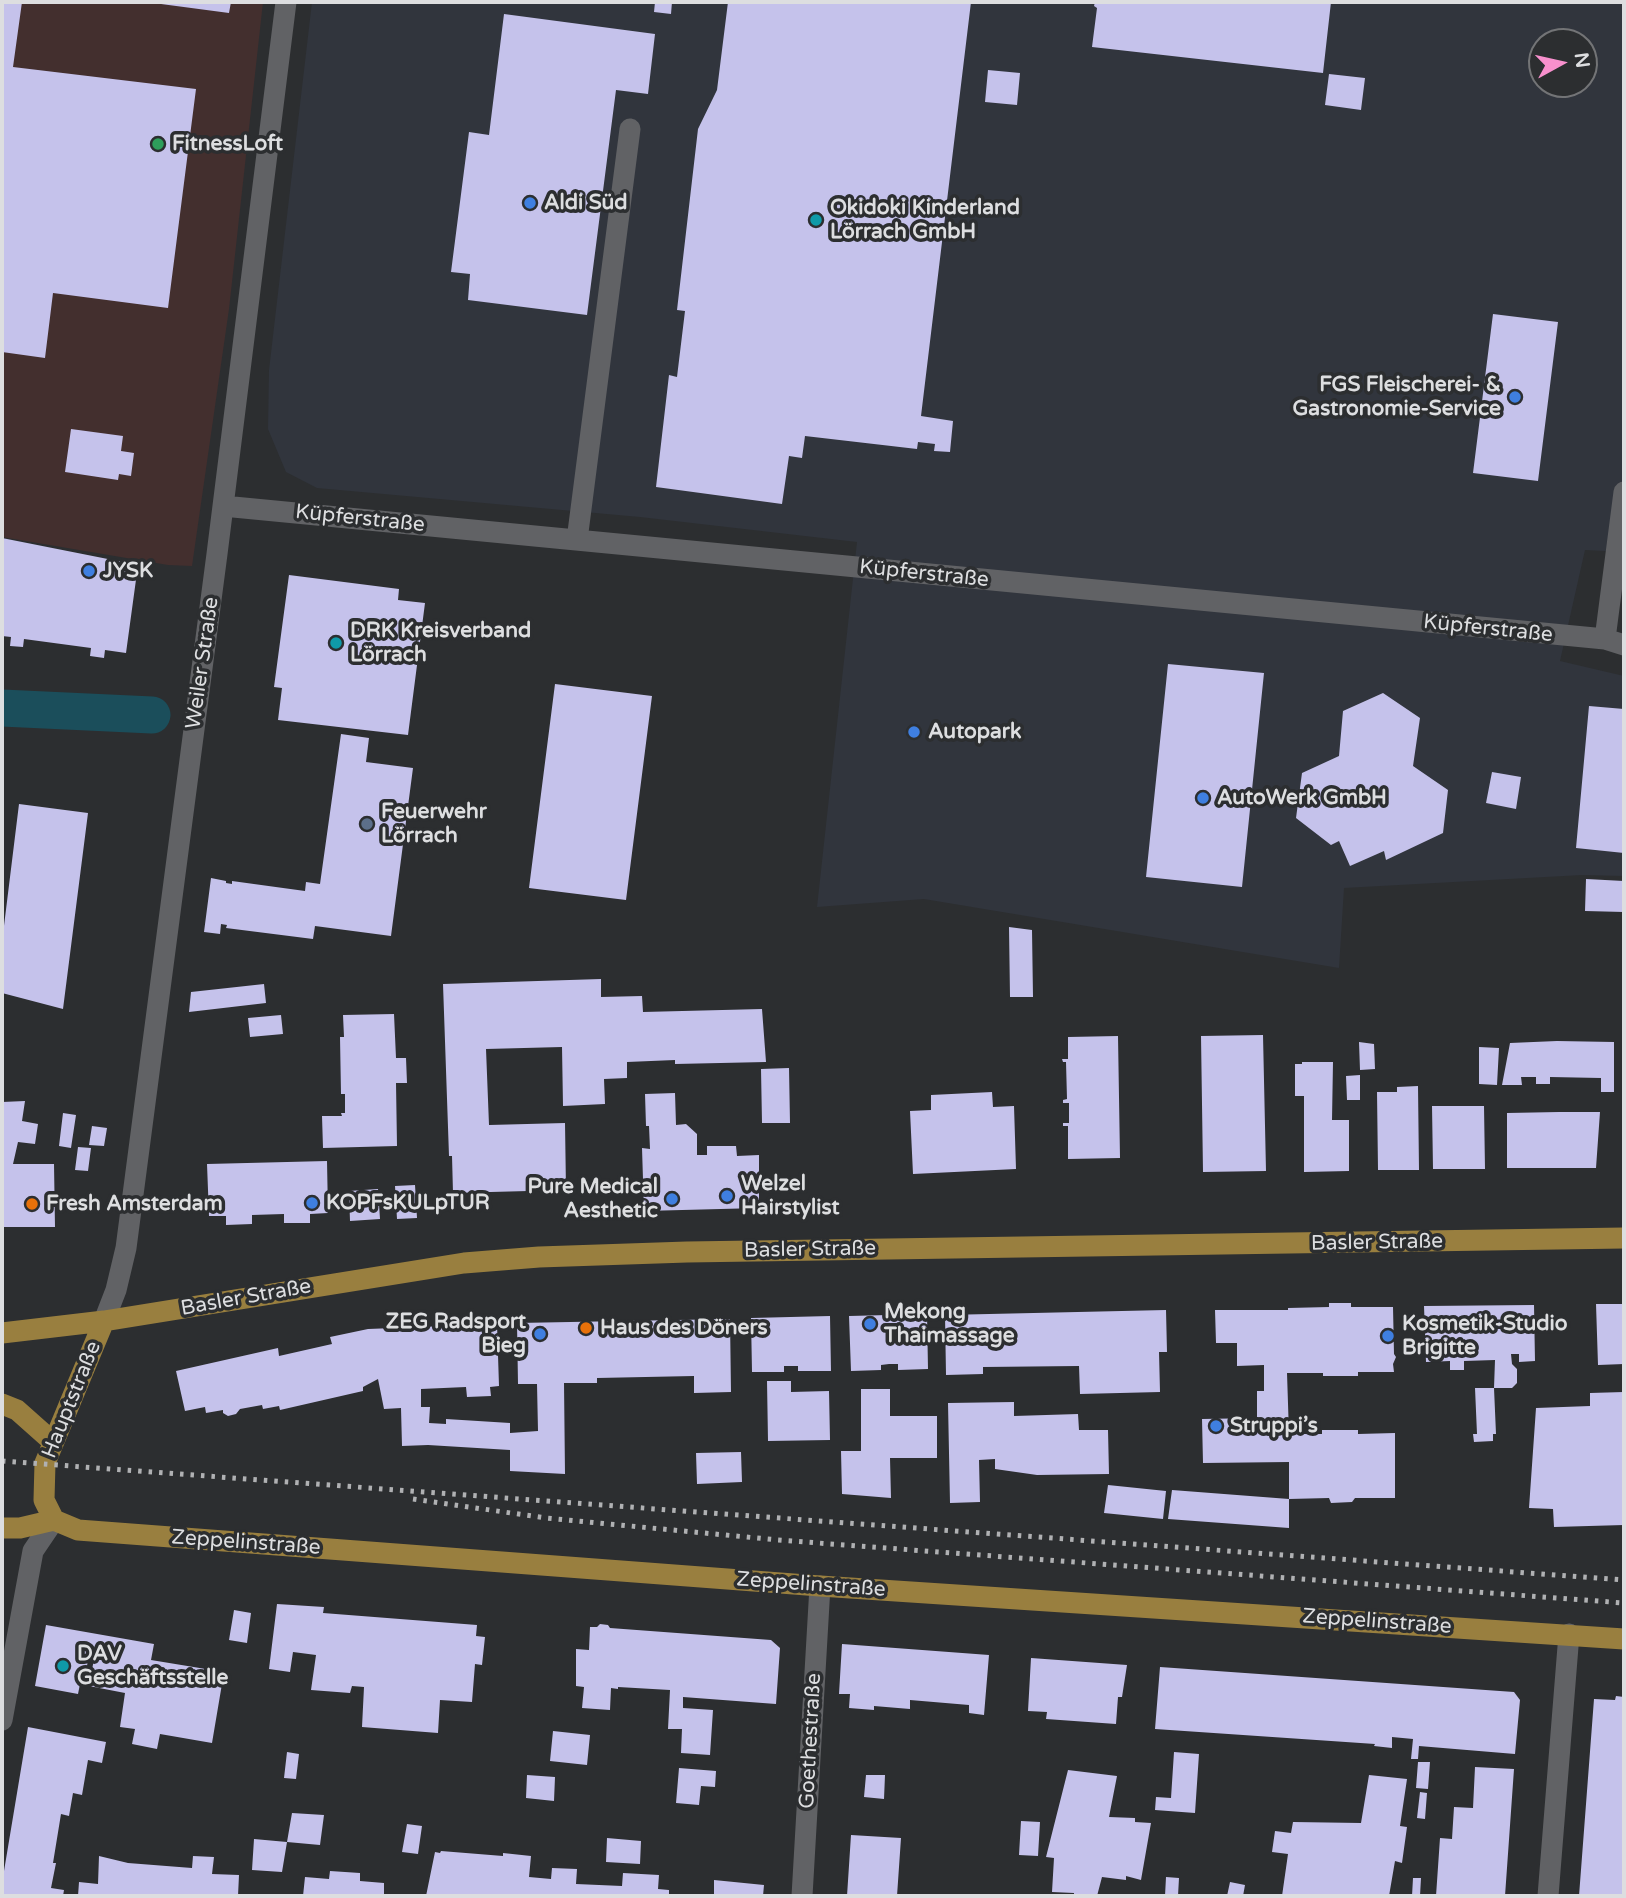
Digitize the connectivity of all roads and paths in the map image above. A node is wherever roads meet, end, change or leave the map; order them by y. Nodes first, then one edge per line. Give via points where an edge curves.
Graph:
1 (286, 2) edge
2 (630, 129) dead end
3 (1624, 492) edge
4 (223, 506) junction
5 (577, 540) junction
6 (1614, 643) edge
7 (1624, 1238) edge
8 (104, 1321) junction
9 (2, 1333) edge
10 (2, 1404) edge
11 (53, 1442) junction
12 (54, 1520) junction
13 (2, 1528) edge
14 (820, 1586) junction
15 (1570, 1634) junction
16 (1624, 1639) edge
17 (2, 1720) edge
18 (802, 1896) edge
19 (1548, 1896) edge

1 - 4 street, Weiler Straße
2 - 5 street
3 - 6 street
4 - 5 street, Küpferstraße
4 - 8 street, Weiler Straße via 125,1248
5 - 6 street, Küpferstraße
7 - 8 main road, Basler Straße via 539,1257 464,1263
8 - 9 main road, Basler Straße
8 - 11 main road, Hauptstraße
10 - 11 main road via 17,1410
11 - 12 main road, Hauptstraße via 45,1464 44,1500
12 - 13 main road
12 - 14 main road, Zeppelinstraße via 78,1530
12 - 17 street via 33,1552
14 - 15 main road, Zeppelinstraße
14 - 18 street, Goethestraße
15 - 16 main road, Zeppelinstraße
15 - 19 street

